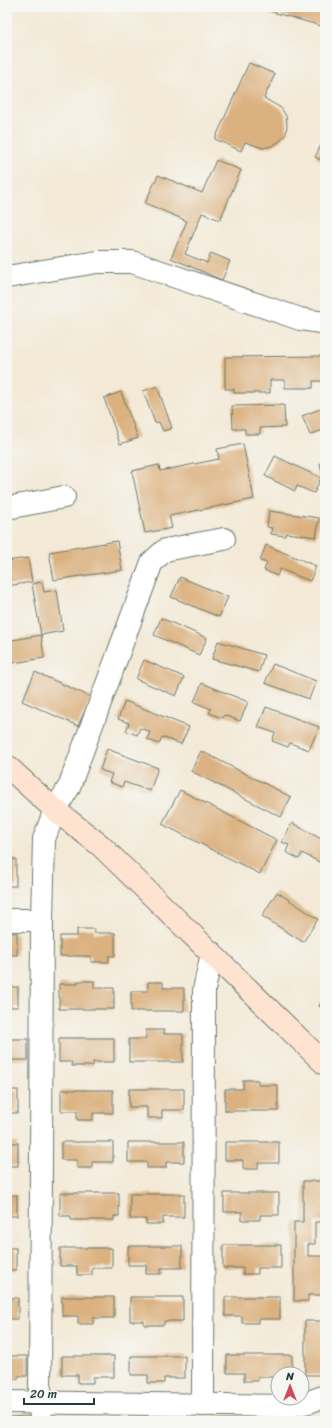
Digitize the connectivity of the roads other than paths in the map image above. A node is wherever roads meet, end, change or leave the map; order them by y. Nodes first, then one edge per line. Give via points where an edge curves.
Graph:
1 (7, 277) edge
2 (325, 323) edge
3 (64, 497) dead end
4 (7, 508) edge
5 (224, 539) dead end
6 (7, 766) edge
7 (55, 810) junction
8 (7, 920) edge
9 (42, 920) junction
10 (212, 953) junction
11 (325, 1064) edge
12 (325, 1396) edge
13 (7, 1402) edge
14 (203, 1405) junction
15 (40, 1412) edge

1 - 2 street via 97,262 132,262 300,320
3 - 4 street
5 - 7 street via 165,550 152,562 69,787
6 - 7 main road
7 - 9 street via 44,839
7 - 10 main road via 100,846
8 - 9 street
9 - 15 street
10 - 11 main road
10 - 14 street via 204,990
12 - 14 street via 290,1406
13 - 15 street
14 - 15 street

